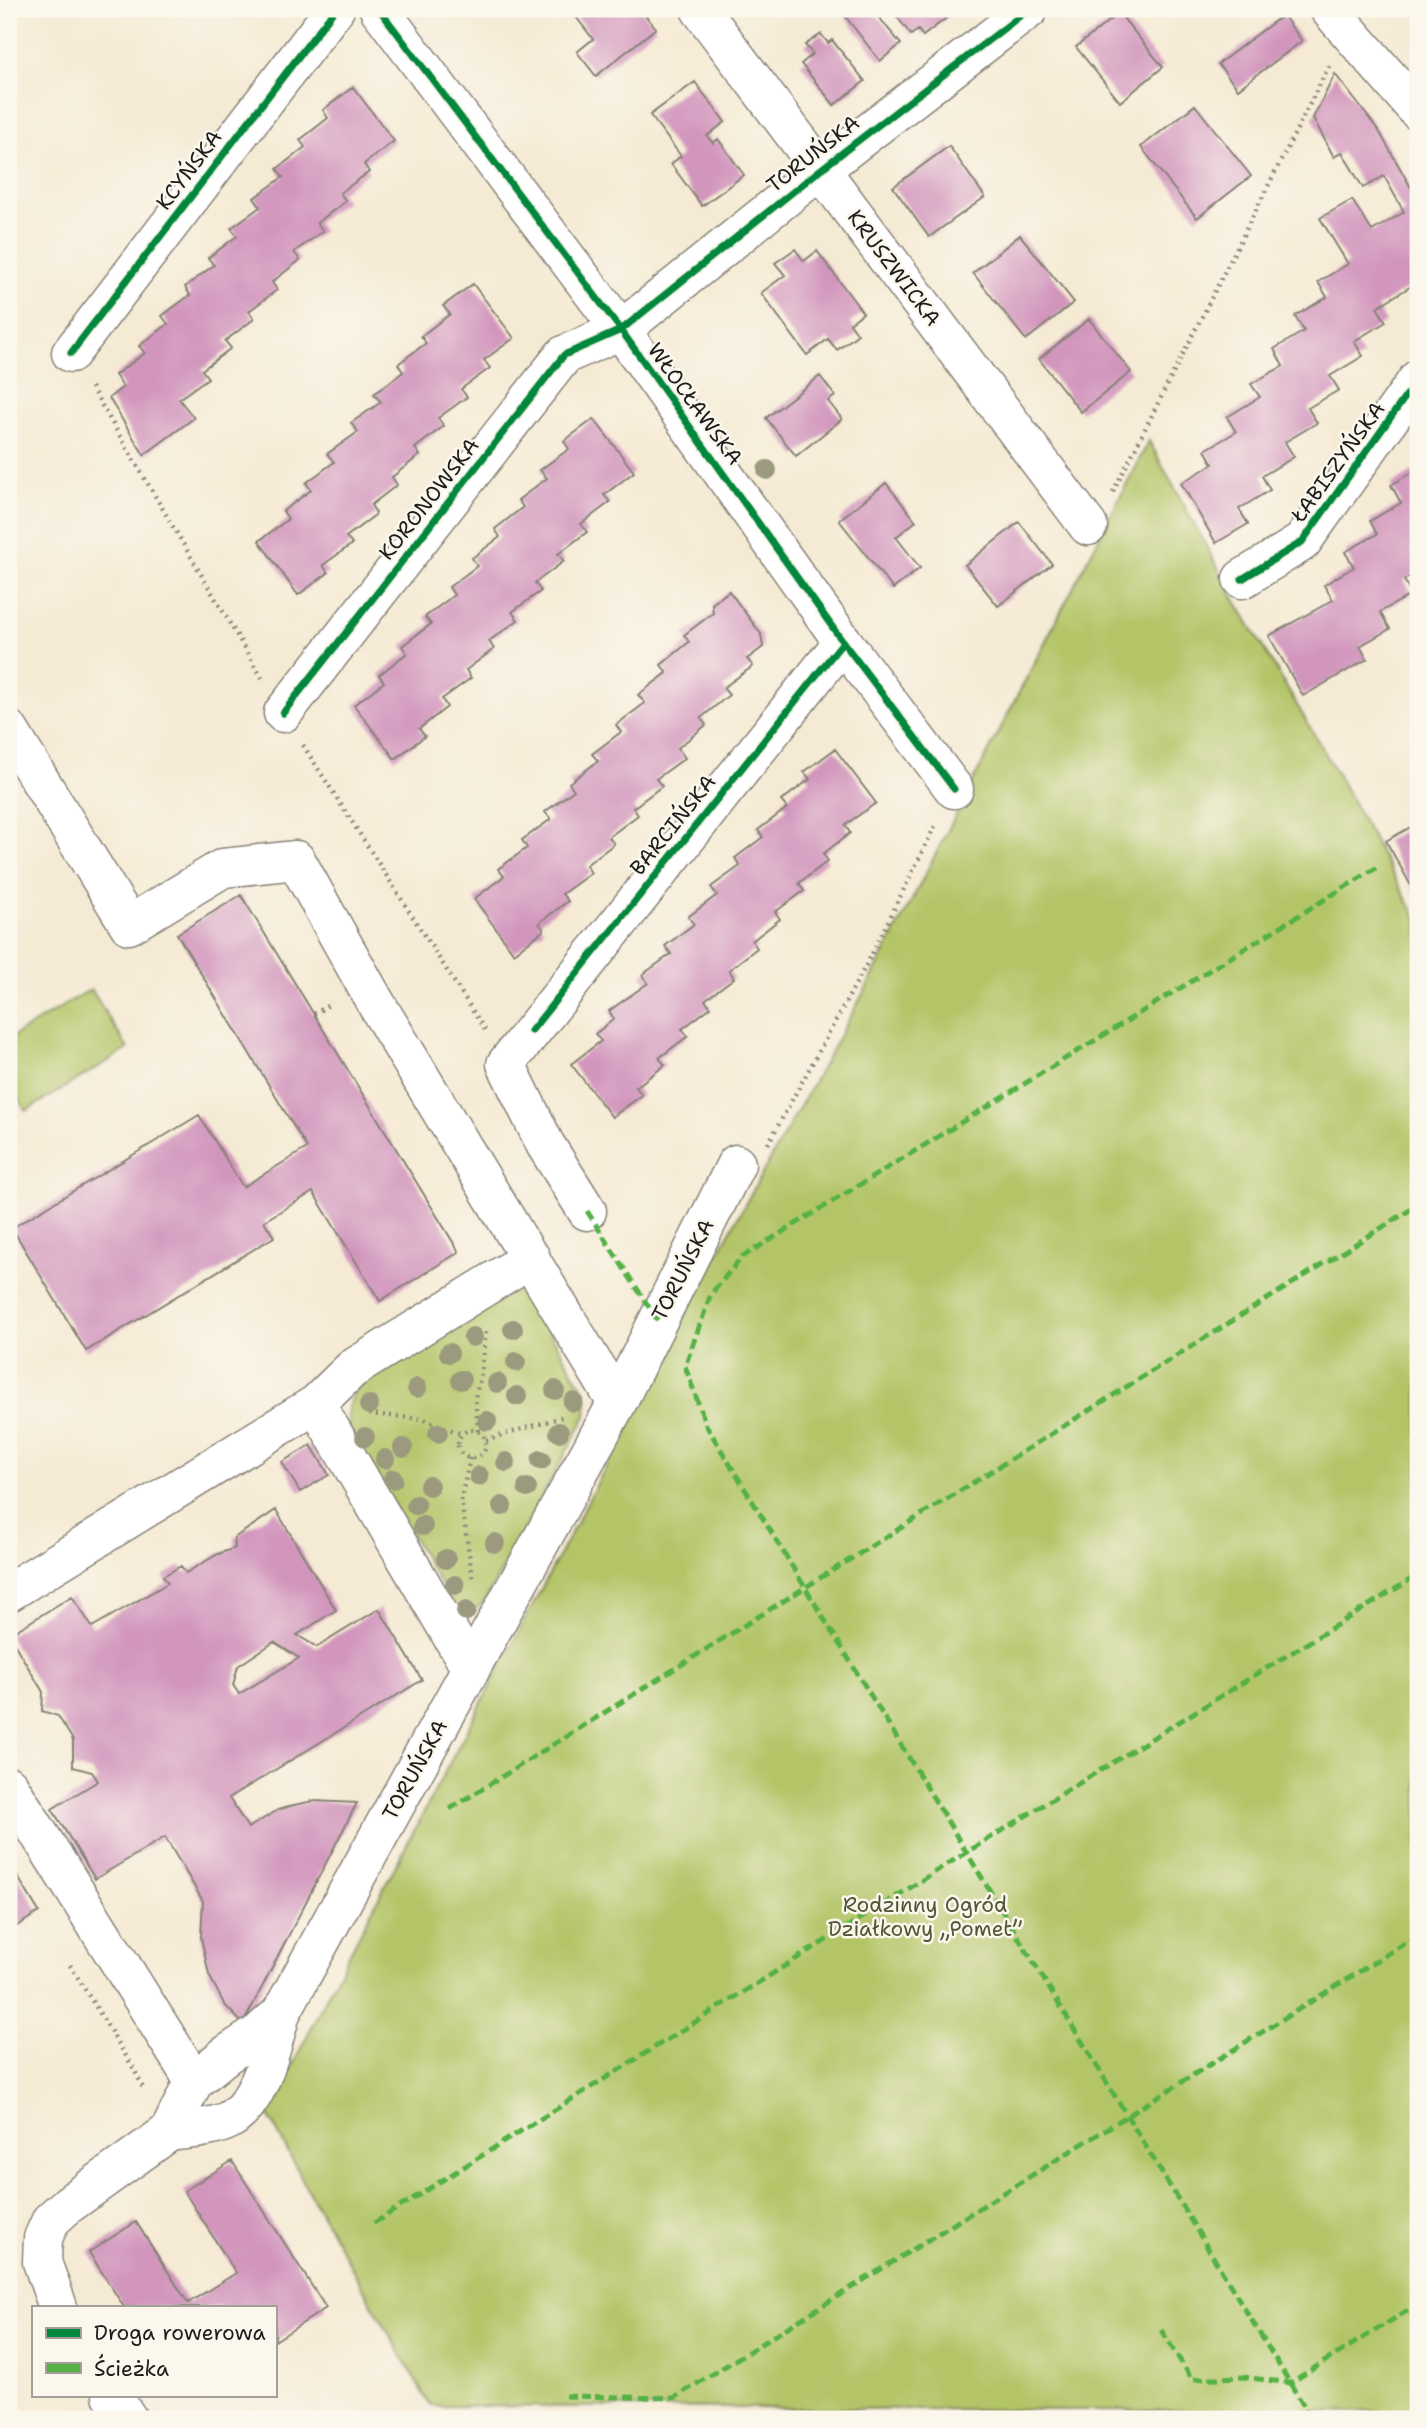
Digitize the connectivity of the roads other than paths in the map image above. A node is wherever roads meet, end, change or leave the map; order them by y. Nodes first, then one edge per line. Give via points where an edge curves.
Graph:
1 (335, 9) edge
2 (379, 9) edge
3 (700, 9) edge
4 (1029, 9) edge
5 (1329, 9) edge
6 (1418, 111) edge
7 (820, 170) junction
8 (621, 330) junction
9 (71, 353) dead end
10 (1418, 379) edge
11 (1088, 526) road end
12 (1242, 579) dead end
13 (843, 642) junction
14 (283, 713) dead end
15 (9, 730) edge
16 (954, 789) road end
17 (750, 1158) road end
18 (587, 1211) dead end
19 (531, 1258) junction
20 (617, 1403) junction
21 (316, 1404) junction
22 (9, 1592) edge
23 (471, 1669) junction
24 (9, 1786) edge
25 (281, 2013) junction
26 (194, 2081) junction
27 (169, 2133) junction
28 (58, 2306) edge
29 (113, 2396) edge
30 (128, 2419) edge

1 - 9 street, KCYŃSKA
2 - 8 street, WŁOCŁAWSKA
3 - 7 street, KRUSZWICKA
4 - 7 street, TORUŃSKA
5 - 6 street
7 - 8 street, TORUŃSKA
7 - 11 street, KRUSZWICKA
8 - 13 street, WŁOCŁAWSKA
8 - 14 street, KORONOWSKA via 564,355
10 - 12 street, ŁABISZYŃSKA via 1302,542
13 - 16 street, WŁOCŁAWSKA
13 - 18 street, BARCIŃSKA via 506,1064 545,1144
15 - 19 street via 129,925 223,868 296,860 374,1000
17 - 20 street, TORUŃSKA
19 - 20 street
19 - 21 street via 352,1369
20 - 23 street, TORUŃSKA
21 - 22 street
21 - 23 street
23 - 25 street, TORUŃSKA
24 - 26 street
25 - 26 street, TORUŃSKA
25 - 27 street via 259,2081 239,2111 215,2125
26 - 27 street, TORUŃSKA
27 - 28 street, TORUŃSKA via 51,2220 43,2238 42,2262
29 - 30 street

